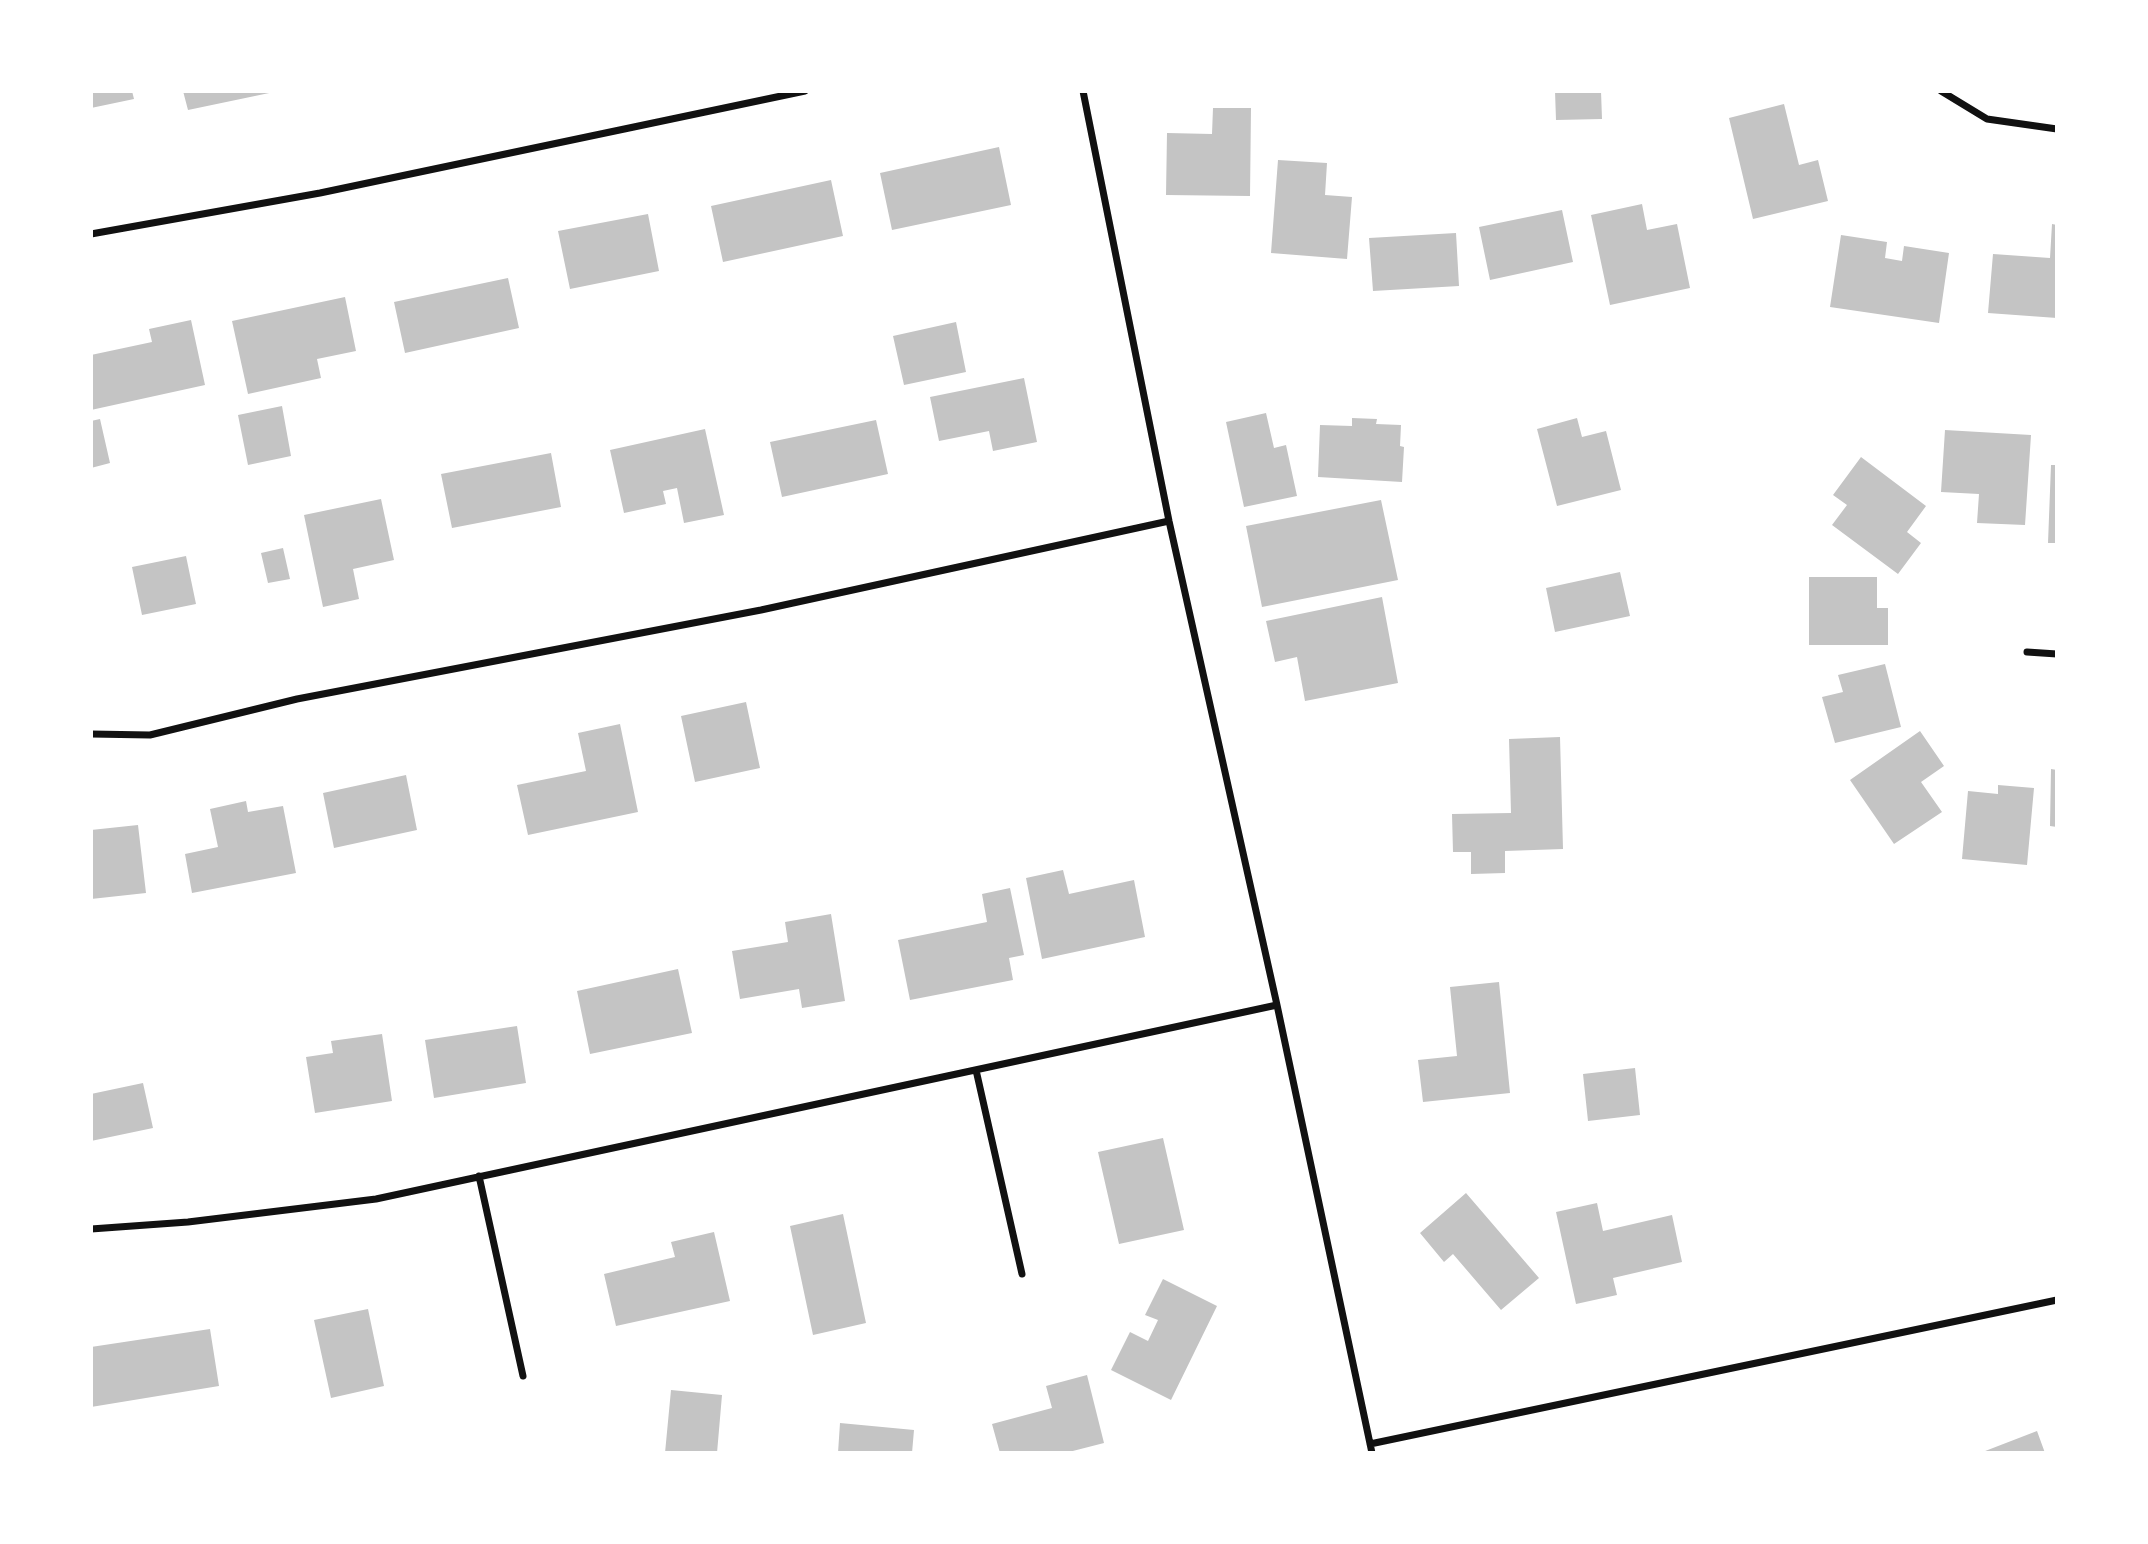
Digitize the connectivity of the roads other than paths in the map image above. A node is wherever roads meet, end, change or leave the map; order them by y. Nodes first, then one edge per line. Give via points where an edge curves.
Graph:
1 (805, 91) edge
2 (1083, 91) edge
3 (1941, 91) edge
4 (2057, 130) edge
5 (91, 234) edge
6 (1169, 521) junction
7 (2027, 652) dead end
8 (2057, 654) edge
9 (91, 734) edge
10 (1277, 1005) junction
11 (976, 1070) junction
12 (478, 1176) junction
13 (91, 1229) edge
14 (1022, 1273) dead end
15 (2057, 1300) edge
16 (523, 1376) dead end
17 (1370, 1444) junction
18 (1372, 1453) edge

1 - 5 street via 320,193
2 - 6 street
3 - 4 street via 1987,119
6 - 9 street via 761,610 297,699 150,736
6 - 10 street
7 - 8 street
10 - 11 street
10 - 17 street
11 - 12 street
11 - 14 street
12 - 13 street via 376,1199
12 - 16 street
15 - 17 street
17 - 18 street

